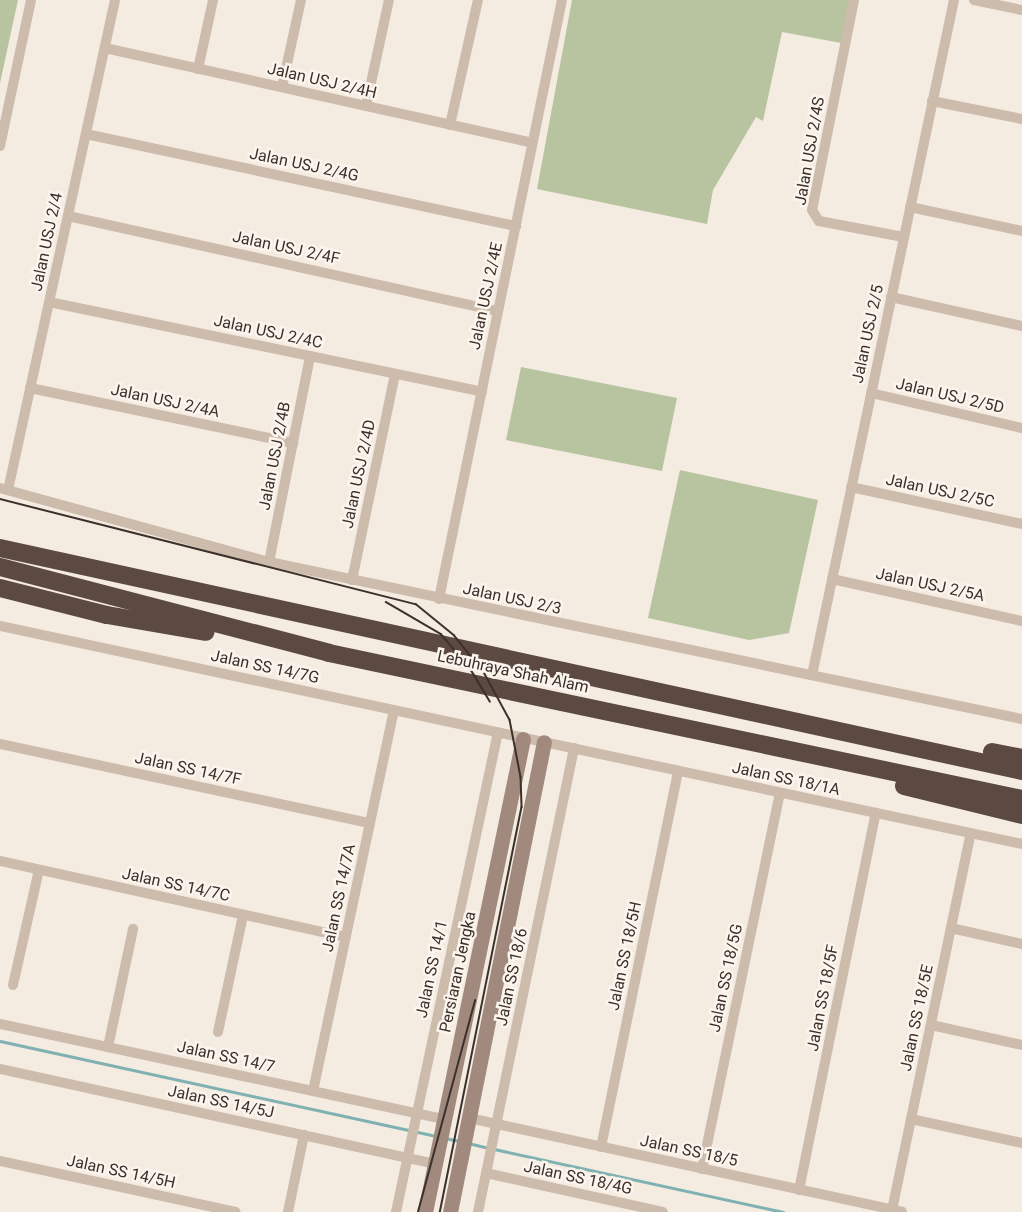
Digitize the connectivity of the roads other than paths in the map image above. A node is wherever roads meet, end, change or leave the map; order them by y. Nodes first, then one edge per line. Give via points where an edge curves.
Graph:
1 (31, 0) edge
2 (115, 0) edge
3 (213, 0) edge
4 (302, 0) edge
5 (389, 0) edge
6 (478, 0) edge
7 (562, 0) edge
8 (854, 0) edge
9 (954, 0) edge
10 (974, 0) edge
11 (1022, 10) edge
12 (105, 48) junction
13 (198, 69) junction
14 (282, 87) junction
15 (932, 101) junction
16 (366, 106) junction
17 (1022, 119) edge
18 (450, 125) junction
19 (86, 134) junction
20 (533, 143) junction
21 (0, 146) edge
22 (910, 207) junction
23 (68, 216) junction
24 (516, 226) junction
25 (1022, 231) edge
26 (904, 237) junction
27 (891, 297) junction
28 (49, 302) junction
29 (498, 310) junction
30 (1022, 326) edge
31 (310, 356) junction
32 (396, 374) junction
33 (30, 388) junction
34 (482, 392) junction
35 (871, 393) junction
36 (1022, 428) edge
37 (293, 443) junction
38 (851, 487) junction
39 (4, 489) edge
40 (1022, 524) edge
41 (0, 548) edge
42 (269, 562) junction
43 (0, 567) edge
44 (832, 579) junction
45 (352, 580) junction
46 (0, 588) edge
47 (439, 599) junction
48 (1022, 621) edge
49 (0, 626) edge
50 (329, 653) junction
51 (812, 675) junction
52 (692, 699) junction
53 (394, 711) junction
54 (1022, 719) edge
55 (682, 727) junction
56 (498, 733) junction
57 (523, 739) junction
58 (544, 742) junction
59 (0, 744) edge
60 (574, 748) junction
61 (521, 758) junction
62 (1022, 758) edge
63 (540, 763) junction
64 (678, 771) junction
65 (1022, 771) edge
66 (780, 793) junction
67 (1022, 799) edge
68 (876, 813) junction
69 (1022, 815) edge
70 (370, 823) junction
71 (971, 833) junction
72 (1022, 844) edge
73 (0, 861) edge
74 (39, 870) junction
75 (243, 915) junction
76 (951, 928) junction
77 (133, 929) dead end
78 (346, 937) junction
79 (1022, 944) edge
80 (13, 985) dead end
81 (0, 1024) edge
82 (931, 1025) junction
83 (218, 1032) dead end
84 (1022, 1045) edge
85 (108, 1047) junction
86 (0, 1069) edge
87 (313, 1091) junction
88 (417, 1113) junction
89 (469, 1118) junction
90 (911, 1119) junction
91 (496, 1124) junction
92 (442, 1132) junction
93 (303, 1135) junction
94 (1022, 1143) edge
95 (601, 1147) junction
96 (407, 1158) junction
97 (0, 1161) edge
98 (435, 1164) junction
99 (702, 1169) junction
100 (486, 1173) junction
101 (799, 1190) junction
102 (897, 1211) edge
103 (236, 1212) edge
104 (288, 1212) edge
105 (396, 1212) edge
106 (425, 1212) edge
107 (450, 1212) edge
108 (478, 1212) edge
109 (663, 1212) edge

1 - 21 street
2 - 12 street, Jalan USJ 2/4
3 - 13 street
4 - 14 street
5 - 16 street
6 - 18 street
7 - 20 street, Jalan USJ 2/4E
8 - 26 street, Jalan USJ 2/4S via 812,210 819,221
9 - 15 street, Jalan USJ 2/5
10 - 11 street
12 - 13 street, Jalan USJ 2/4H
12 - 19 street, Jalan USJ 2/4
13 - 14 street, Jalan USJ 2/4H
14 - 16 street, Jalan USJ 2/4H
15 - 17 street
15 - 22 street, Jalan USJ 2/5
16 - 18 street, Jalan USJ 2/4H
18 - 20 street, Jalan USJ 2/4H
19 - 23 street, Jalan USJ 2/4
19 - 24 street, Jalan USJ 2/4G
20 - 24 street, Jalan USJ 2/4E
22 - 25 street
22 - 26 street, Jalan USJ 2/5
23 - 28 street, Jalan USJ 2/4
23 - 29 street, Jalan USJ 2/4F
24 - 29 street, Jalan USJ 2/4E
26 - 27 street, Jalan USJ 2/5
27 - 30 street
27 - 35 street, Jalan USJ 2/5
28 - 31 street, Jalan USJ 2/4C
28 - 33 street, Jalan USJ 2/4
29 - 34 street, Jalan USJ 2/4E
31 - 32 street, Jalan USJ 2/4C
31 - 37 street, Jalan USJ 2/4B
32 - 34 street, Jalan USJ 2/4C
32 - 45 street, Jalan USJ 2/4D
33 - 37 street, Jalan USJ 2/4A
33 - 39 street, Jalan USJ 2/4
34 - 47 street, Jalan USJ 2/4E
35 - 36 street, Jalan USJ 2/5D
35 - 38 street, Jalan USJ 2/5
37 - 42 street, Jalan USJ 2/4B
38 - 40 street, Jalan USJ 2/5C
38 - 44 street, Jalan USJ 2/5
39 - 42 street, Jalan USJ 2/3
41 - 52 highway, Lebuhraya Shah Alam
42 - 45 street, Jalan USJ 2/3
43 - 50 highway, Lebuhraya Shah Alam
44 - 48 street, Jalan USJ 2/5A
44 - 51 street, Jalan USJ 2/5
45 - 47 street, Jalan USJ 2/3
46 - 50 highway via 107,615
47 - 51 street, Jalan USJ 2/3
49 - 53 street, Jalan SS 14/7G
50 - 55 highway, Lebuhraya Shah Alam
51 - 54 street, Jalan USJ 2/3
52 - 62 highway via 813,715
52 - 65 highway, Lebuhraya Shah Alam
53 - 56 street, Jalan SS 14/7G
53 - 70 street, Jalan SS 14/7A
55 - 67 highway, Lebuhraya Shah Alam
55 - 69 highway
56 - 57 street, Jalan SS 14/7G
56 - 88 street, Jalan SS 14/1
57 - 58 street
57 - 61 main road, Persiaran Jengka
58 - 60 street, Jalan SS 18/1A
58 - 63 main road
59 - 70 street, Jalan SS 14/7F
60 - 64 street, Jalan SS 18/1A
60 - 91 street, Jalan SS 18/6
61 - 63 main road via 532,753
61 - 92 main road, Persiaran Jengka
63 - 89 main road
64 - 66 street, Jalan SS 18/1A
64 - 95 street, Jalan SS 18/5H
66 - 68 street, Jalan SS 18/1A
66 - 99 street, Jalan SS 18/5G
68 - 71 street, Jalan SS 18/1A
68 - 101 street, Jalan SS 18/5F
70 - 78 street, Jalan SS 14/7A
71 - 72 street, Jalan SS 18/1A
71 - 76 street, Jalan SS 18/5E
73 - 74 street, Jalan SS 14/7C
74 - 75 street, Jalan SS 14/7C
74 - 80 street
75 - 78 street, Jalan SS 14/7C
75 - 83 street
76 - 79 street
76 - 82 street, Jalan SS 18/5E
77 - 85 street
78 - 87 street, Jalan SS 14/7A
81 - 85 street, Jalan SS 14/7
82 - 84 street
82 - 90 street, Jalan SS 18/5E
85 - 87 street, Jalan SS 14/7
86 - 93 street, Jalan SS 14/5J
87 - 88 street, Jalan SS 14/7
88 - 92 street, Jalan SS 14/7
88 - 96 street, Jalan SS 14/1
89 - 91 street, Jalan SS 18/5
89 - 107 main road
90 - 94 street
90 - 102 street, Jalan SS 18/5E
91 - 95 street, Jalan SS 18/5
91 - 100 street, Jalan SS 18/6
92 - 98 main road, Persiaran Jengka
93 - 96 street, Jalan SS 14/5J
93 - 104 street
95 - 99 street, Jalan SS 18/5
96 - 98 street, Jalan SS 14/5J
96 - 105 street, Jalan SS 14/1
97 - 103 street, Jalan SS 14/5H
98 - 106 main road, Persiaran Jengka
99 - 101 street, Jalan SS 18/5
100 - 108 street, Jalan SS 18/6
100 - 109 street, Jalan SS 18/4G
101 - 102 street, Jalan SS 18/5

